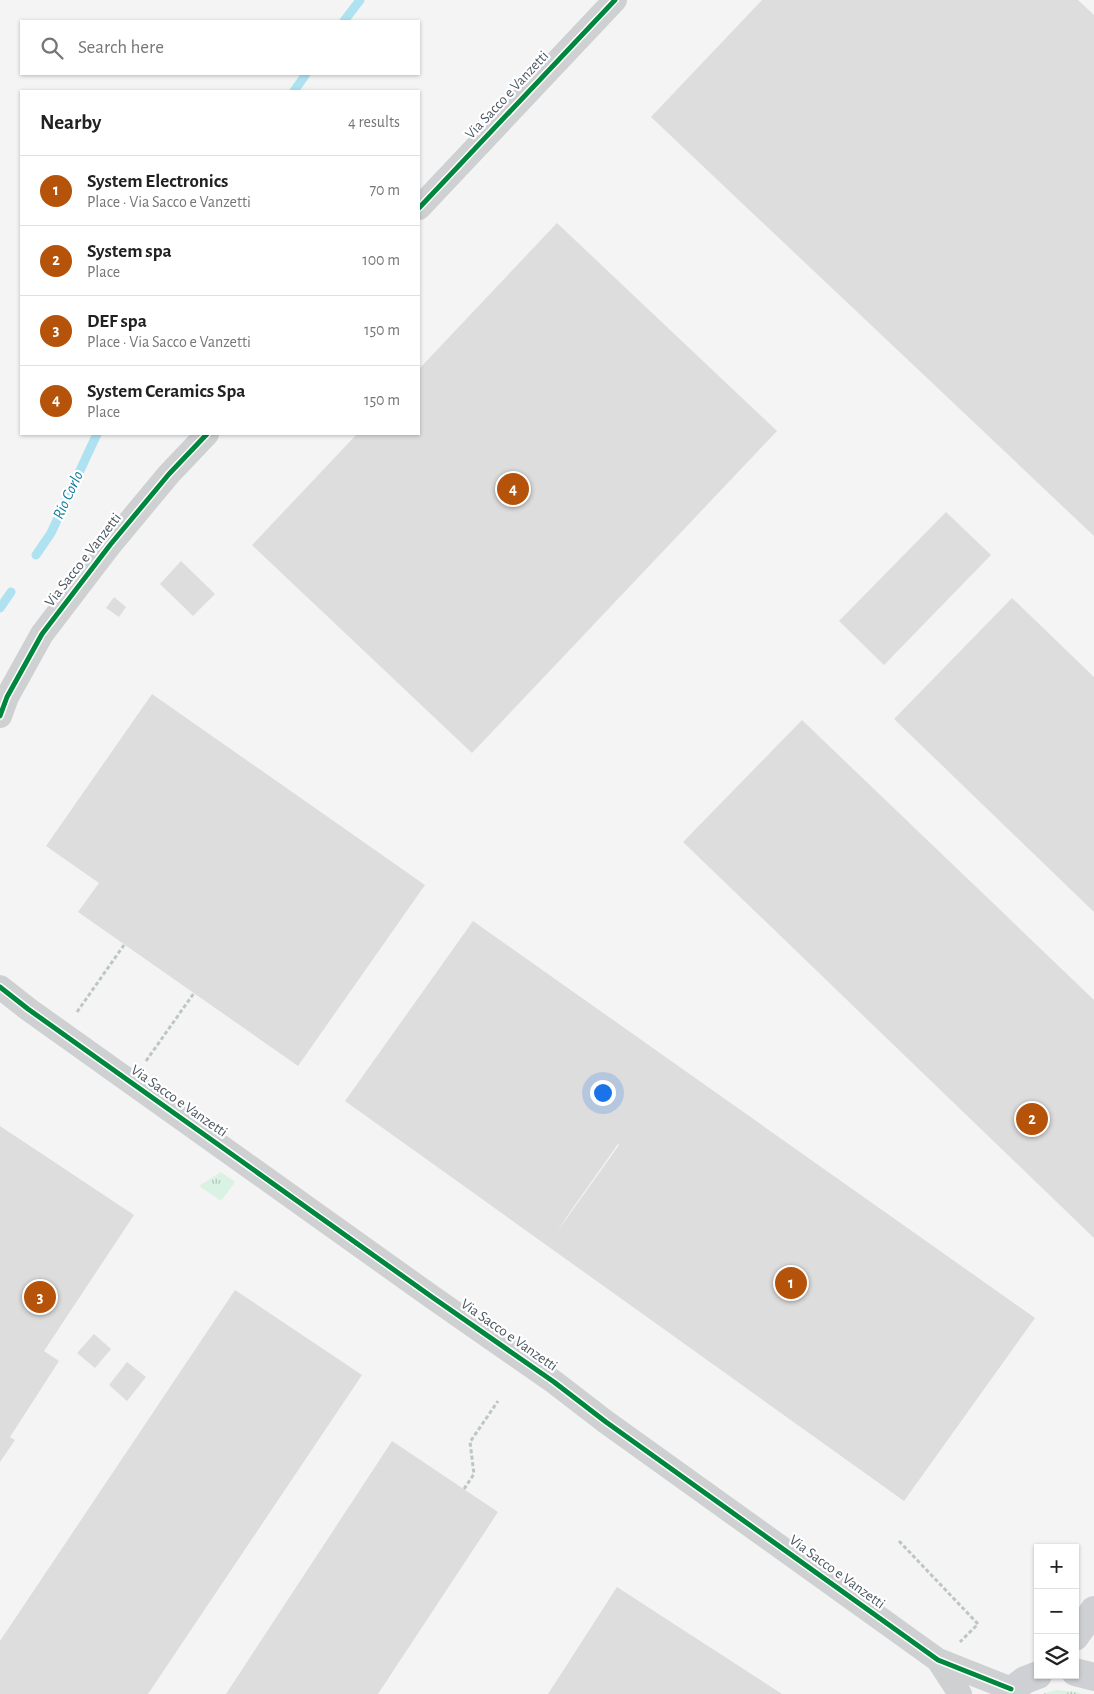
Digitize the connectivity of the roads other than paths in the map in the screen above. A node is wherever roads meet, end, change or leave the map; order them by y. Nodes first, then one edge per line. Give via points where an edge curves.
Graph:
1 (614, 0) edge
2 (420, 207) edge
3 (206, 435) edge
4 (0, 716) edge
5 (0, 987) edge
6 (1094, 1610) edge
7 (1077, 1634) edge
8 (946, 1654) junction
9 (1079, 1673) edge
10 (1034, 1677) edge
11 (1094, 1677) edge
12 (1009, 1691) edge
13 (960, 1694) edge

1 - 2 street, Via Sacco e Vanzetti
3 - 4 street, Via Sacco e Vanzetti via 110,545 42,634
5 - 8 street, Via Sacco e Vanzetti via 606,1422
6 - 7 street
8 - 12 street, Via Sacco e Vanzetti
8 - 13 street, Via Sacco e Vanzetti
9 - 11 street
10 - 12 street

